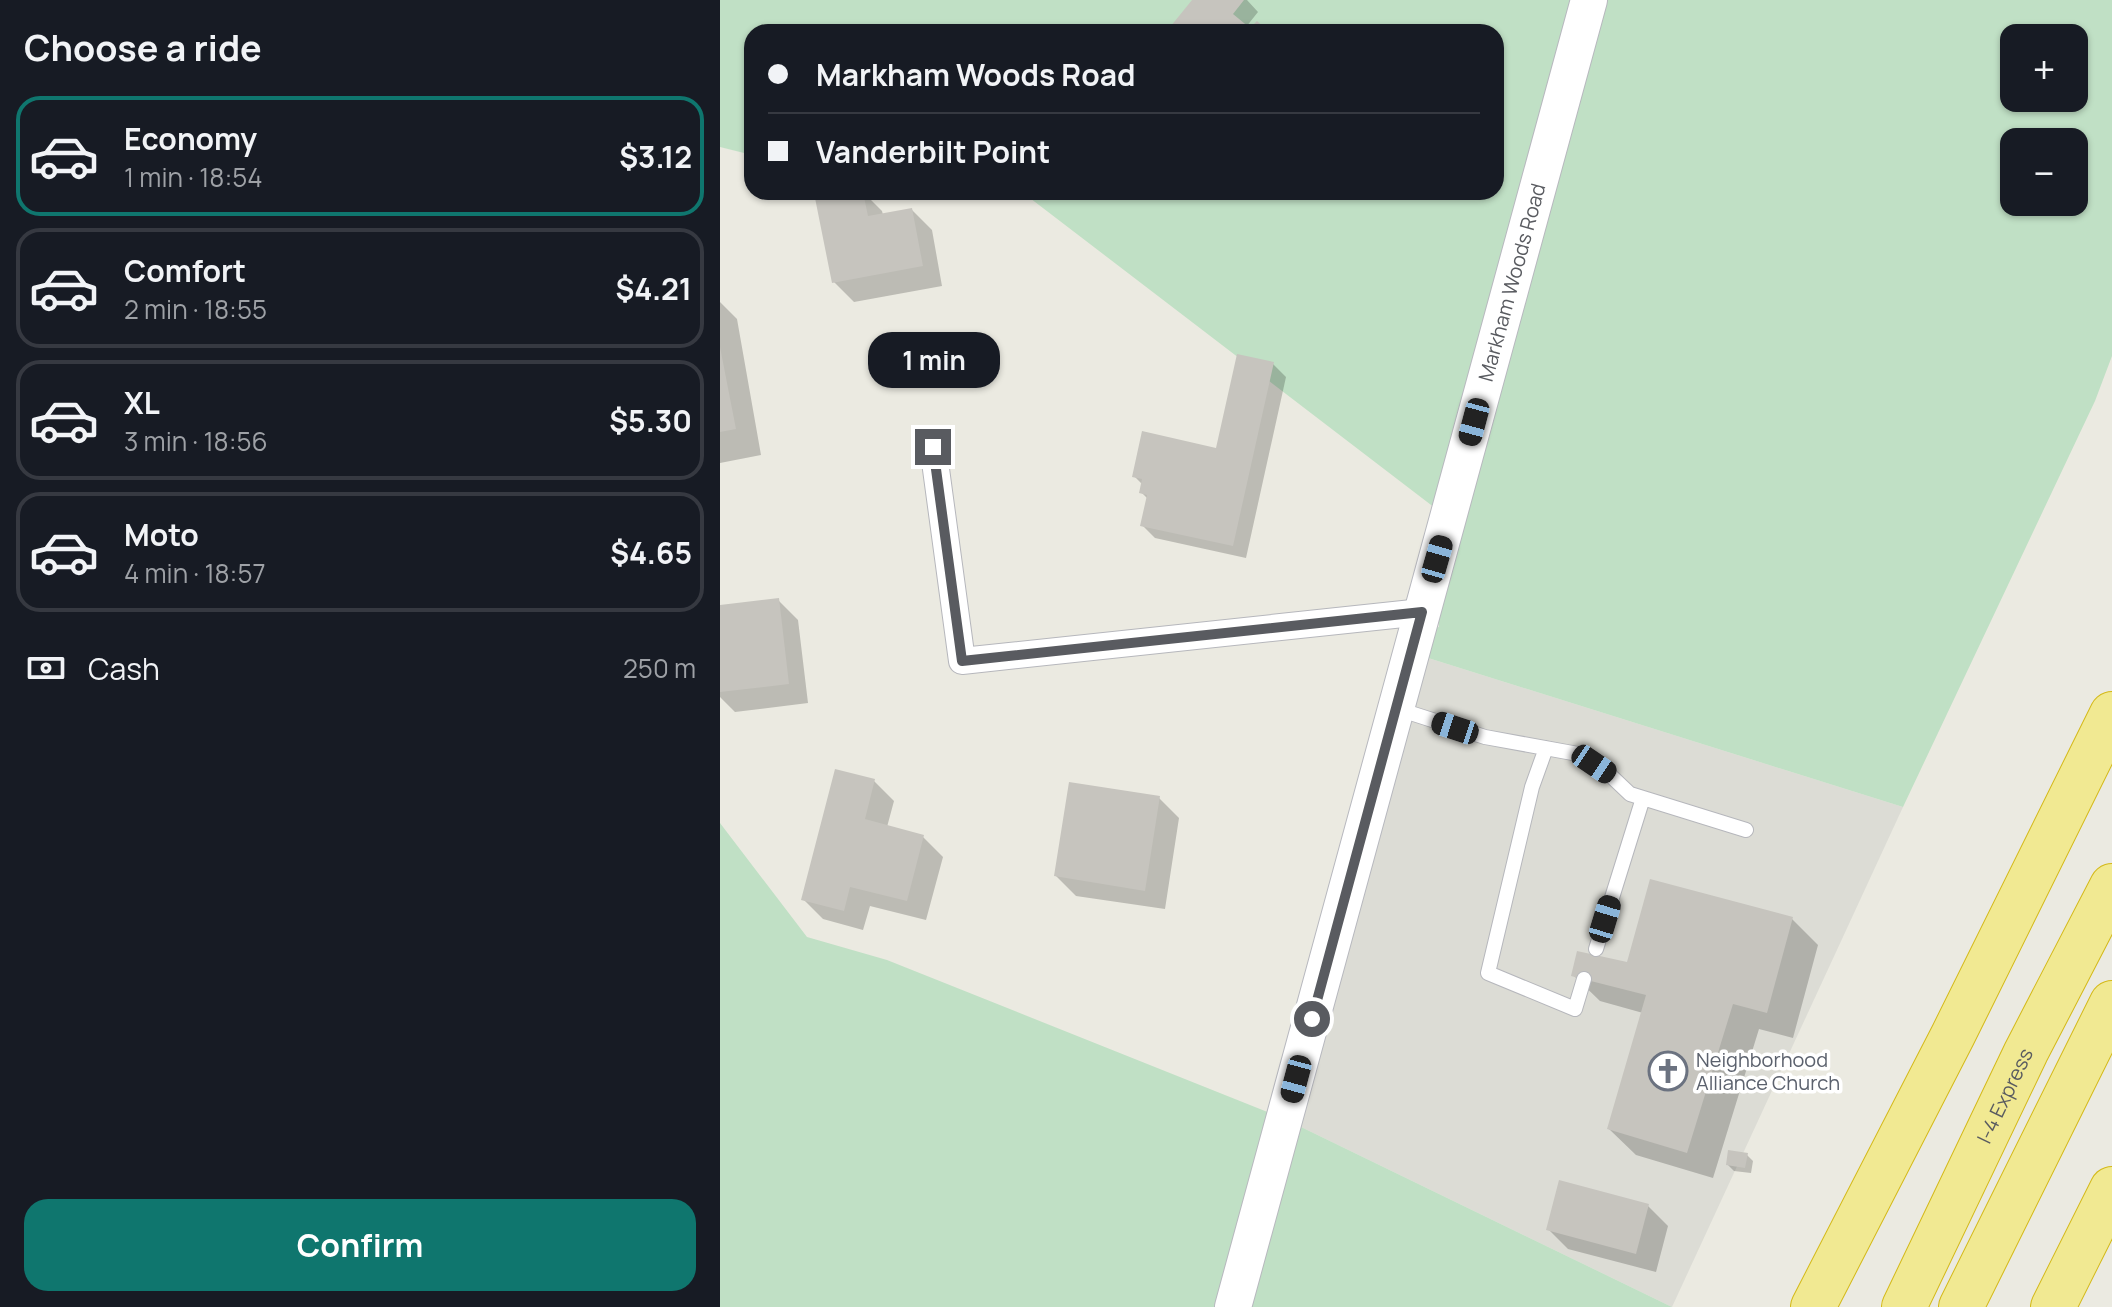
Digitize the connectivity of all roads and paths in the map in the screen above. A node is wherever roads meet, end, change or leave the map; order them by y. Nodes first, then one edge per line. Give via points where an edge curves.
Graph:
1 (1589, 0) edge
2 (933, 447) dead end
3 (1422, 612) junction
4 (1395, 708) junction
5 (2112, 714) edge
6 (1546, 748) junction
7 (1643, 798) junction
8 (1746, 830) dead end
9 (2112, 886) edge
10 (1596, 949) dead end
11 (1584, 979) dead end
12 (2112, 1003) edge
13 (2112, 1189) edge
14 (1233, 1307) edge
15 (1813, 1307) edge
16 (1904, 1307) edge
17 (1961, 1307) edge
18 (2053, 1307) edge

1 - 3 main road, Markham Woods Road
2 - 3 street via 962,661
3 - 4 main road, Markham Woods Road
4 - 6 lane via 1485,737
4 - 14 main road, Markham Woods Road
5 - 15 highway
6 - 7 lane via 1578,754
6 - 11 lane via 1488,973 1575,1009
7 - 8 lane
7 - 10 lane
9 - 16 highway, I-4 Express
12 - 17 highway
13 - 18 highway

